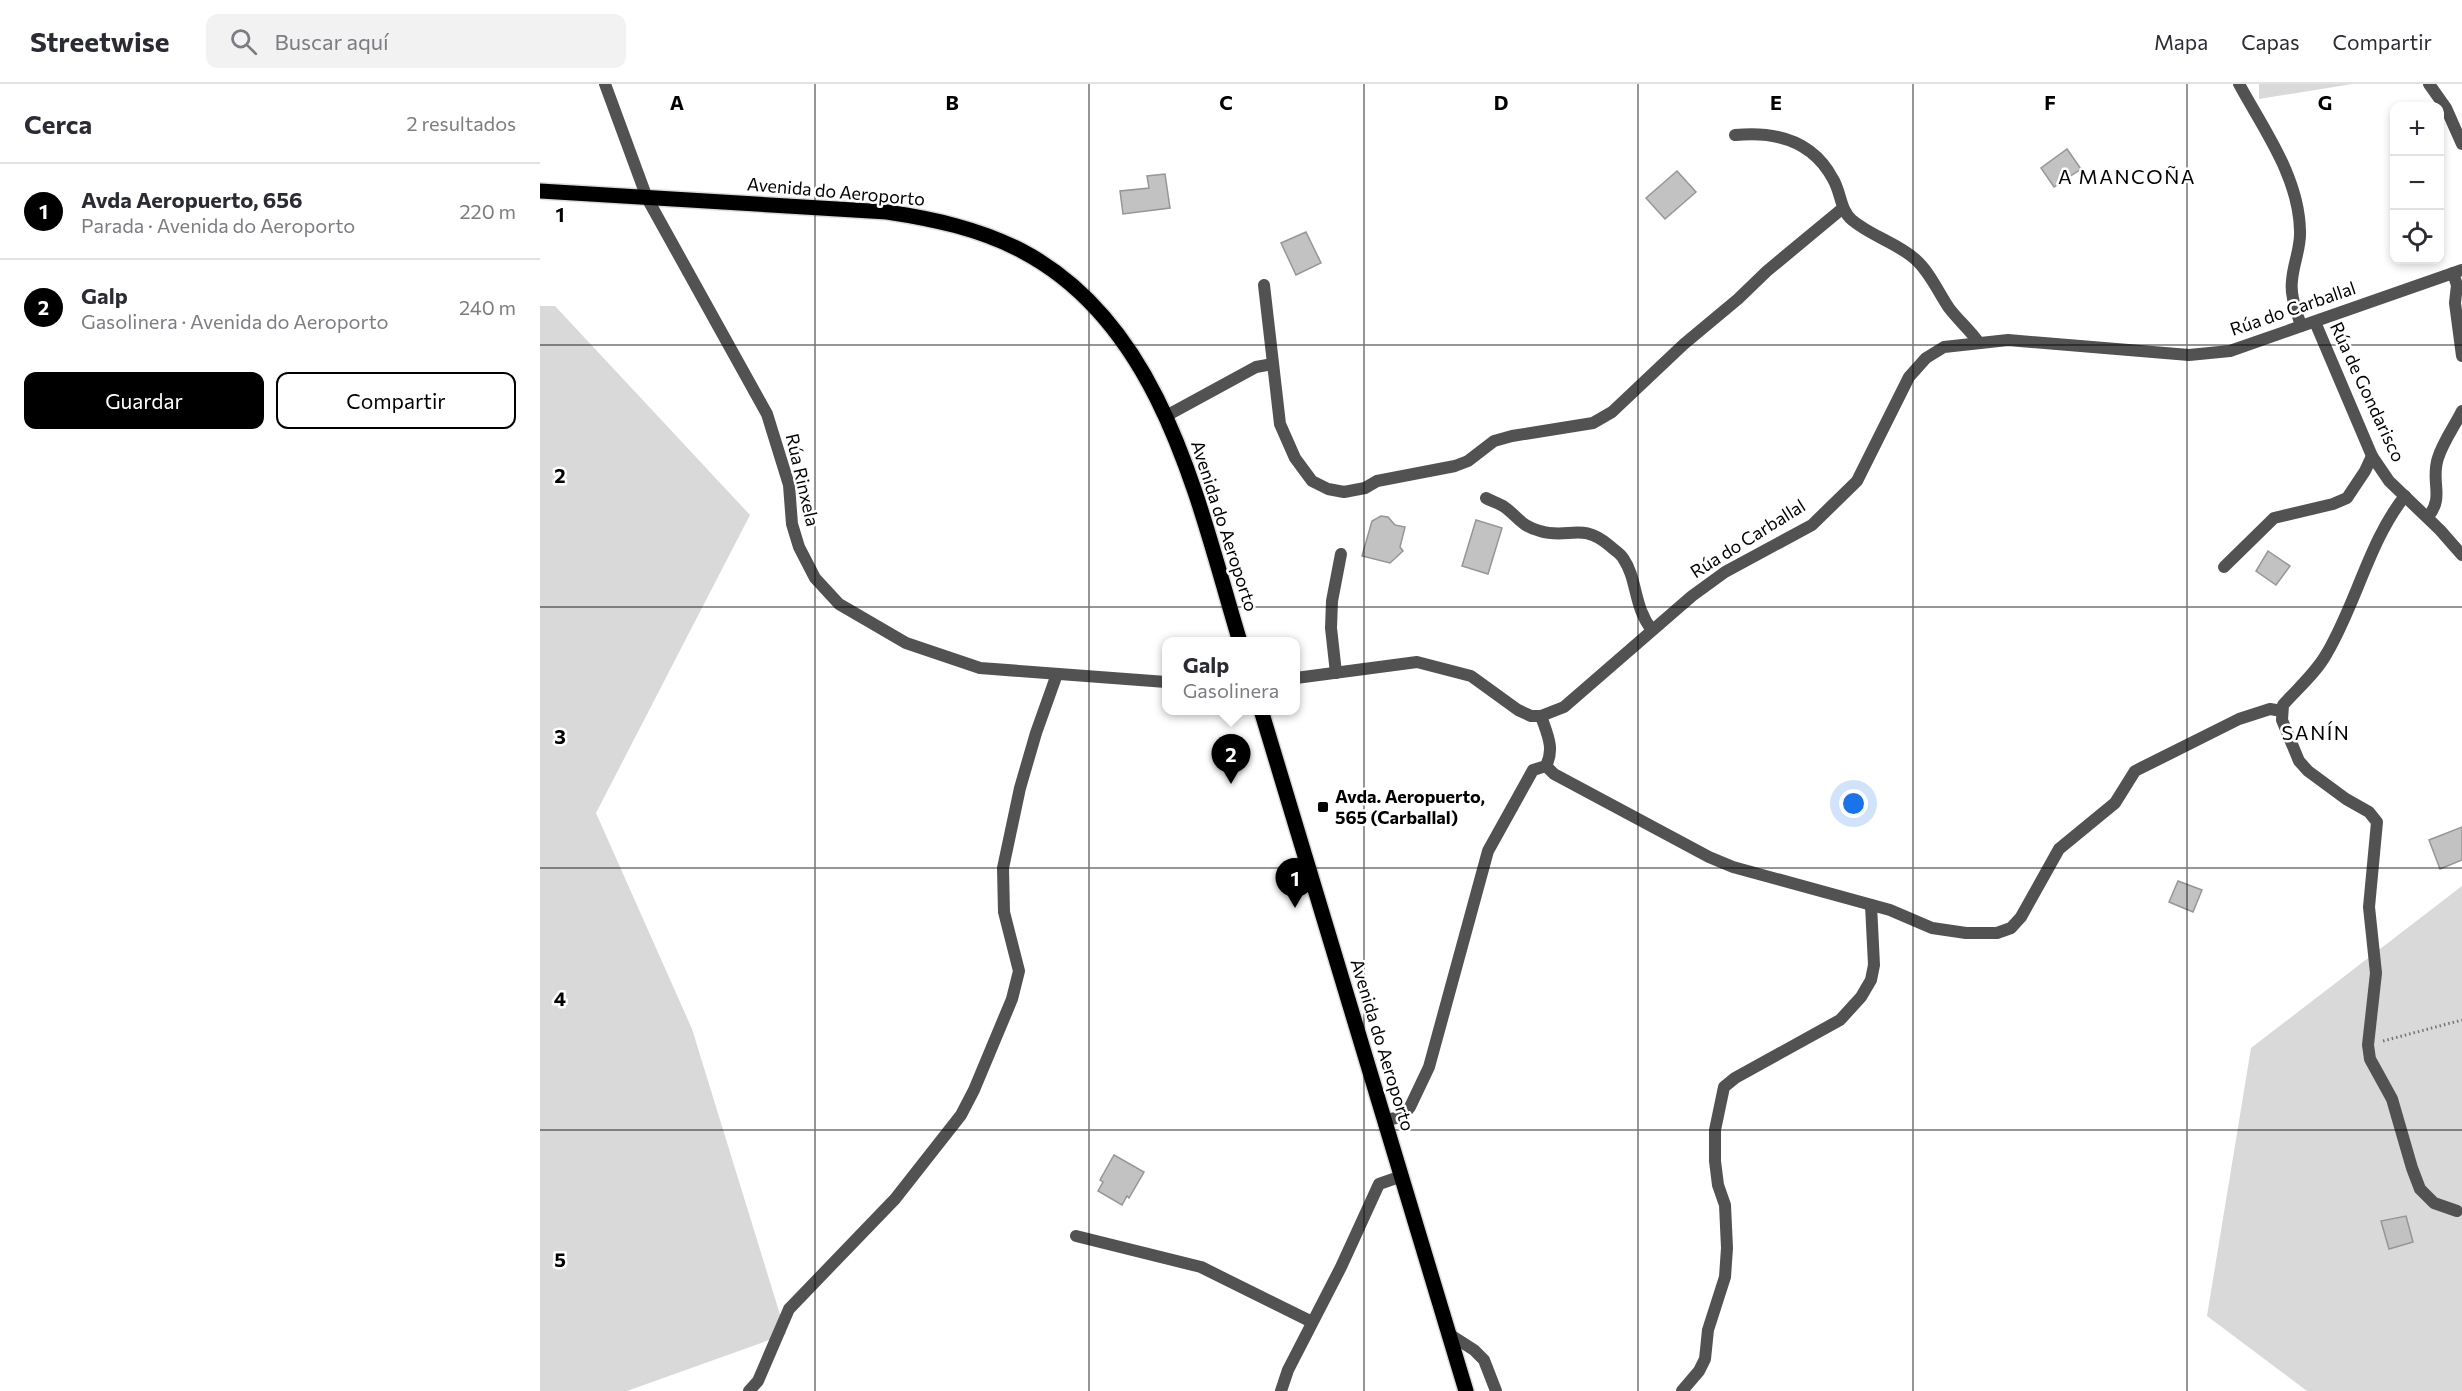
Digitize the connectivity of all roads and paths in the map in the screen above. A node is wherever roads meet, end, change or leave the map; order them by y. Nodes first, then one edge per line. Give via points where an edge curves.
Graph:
1 (605, 84) edge
2 (2239, 84) edge
3 (2429, 84) edge
4 (1735, 135) dead end
5 (2462, 144) edge
6 (540, 191) edge
7 (647, 198) junction
8 (1843, 208) junction
9 (2457, 271) edge
10 (1264, 285) dead end
11 (2315, 322) junction
12 (2301, 326) junction
13 (1979, 343) junction
14 (2462, 356) edge
15 (1273, 364) junction
16 (2462, 411) edge
17 (1166, 416) junction
18 (2372, 456) junction
19 (2405, 496) junction
20 (1486, 498) dead end
21 (2427, 518) junction
22 (1341, 554) dead end
23 (2462, 555) edge
24 (2224, 567) dead end
25 (1652, 630) junction
26 (1238, 637) edge
27 (1336, 673) junction
28 (1057, 674) junction
29 (1300, 678) edge
30 (1162, 682) edge
31 (2282, 711) junction
32 (1262, 715) edge
33 (1541, 716) junction
34 (1546, 766) junction
35 (1871, 905) junction
36 (2462, 1020) edge
37 (2368, 1045) junction
38 (1385, 1120) junction
39 (1402, 1176) junction
40 (2457, 1211) dead end
41 (1076, 1236) dead end
42 (1312, 1322) junction
43 (1449, 1334) junction
44 (749, 1391) edge
45 (1281, 1391) edge
46 (1466, 1391) edge
47 (1496, 1391) edge
48 (1682, 1391) edge

1 - 7 street, Rúa Rinxela
2 - 12 street via 2285,166 2298,204 2300,234 2292,296
3 - 5 street via 2446,108
4 - 8 street via 1786,137 1808,149 1834,180
6 - 7 main road, Avenida do Aeroporto
7 - 17 main road, Avenida do Aeroporto via 887,212 933,219 995,239 1044,264 1101,313 1135,358
7 - 28 street, Rúa Rinxela via 766,414 789,485 792,524 815,578 839,603 906,643 980,668
8 - 13 street via 1851,219 1915,259
8 - 15 street via 1767,271 1612,412 1593,423 1494,441 1455,466 1377,481 1344,492 1312,481 1295,458 1280,424
9 - 11 street, Rúa do Carballal
9 - 14 street via 2455,303
10 - 15 street
11 - 12 street, Rúa do Carballal
11 - 18 street, Rúa de Gondarisco
12 - 13 street, Rúa do Carballal via 2230,351 2189,355 2008,340
13 - 25 street, Rúa do Carballal via 1944,347 1926,358 1909,377 1857,481 1812,525 1725,572
15 - 17 street via 1256,367
16 - 21 street via 2438,458 2436,507
17 - 26 main road, Avenida do Aeroporto
18 - 19 street, Rúa de Gondarisco
18 - 24 street via 2347,498 2274,518
19 - 21 street, Rúa de Gondarisco
19 - 31 street via 2369,560 2327,654
20 - 25 street via 1503,506 1520,523 1542,532 1589,532 1598,536 1628,566 1638,606
21 - 23 street, Rúa de Gondarisco
22 - 27 street via 1331,628
25 - 33 street, Rúa do Carballal via 1564,708
27 - 29 street
27 - 33 street via 1417,662 1471,676 1518,710
28 - 30 street, Rúa Rinxela
28 - 44 street via 1020,788 1003,868 1004,912 1019,971 1012,999 974,1090 961,1115 895,1199 789,1309 758,1381
31 - 35 street via 2270,709 2239,718 2135,771 2115,803 2059,849 2011,928 1996,933 1966,933 1932,928
31 - 37 street via 2299,761 2377,822 2369,907 2376,974
32 - 38 main road, Avenida do Aeroporto
33 - 34 street via 1551,744
34 - 35 street via 1554,774 1709,857
34 - 38 street via 1533,770 1488,850 1424,1077 1402,1117
35 - 48 street via 1874,965 1861,997 1840,1020 1724,1087 1715,1140 1718,1185 1725,1205 1725,1277 1708,1330 1705,1359
36 - 37 path
37 - 40 street via 2370,1059 2392,1099 2420,1189 2434,1203
38 - 39 main road, Avenida do Aeroporto
39 - 42 street via 1379,1184
39 - 43 main road, Avenida do Aeroporto
41 - 42 street via 1201,1267
42 - 45 street
43 - 46 main road, Avenida do Aeroporto
43 - 47 street via 1484,1360

